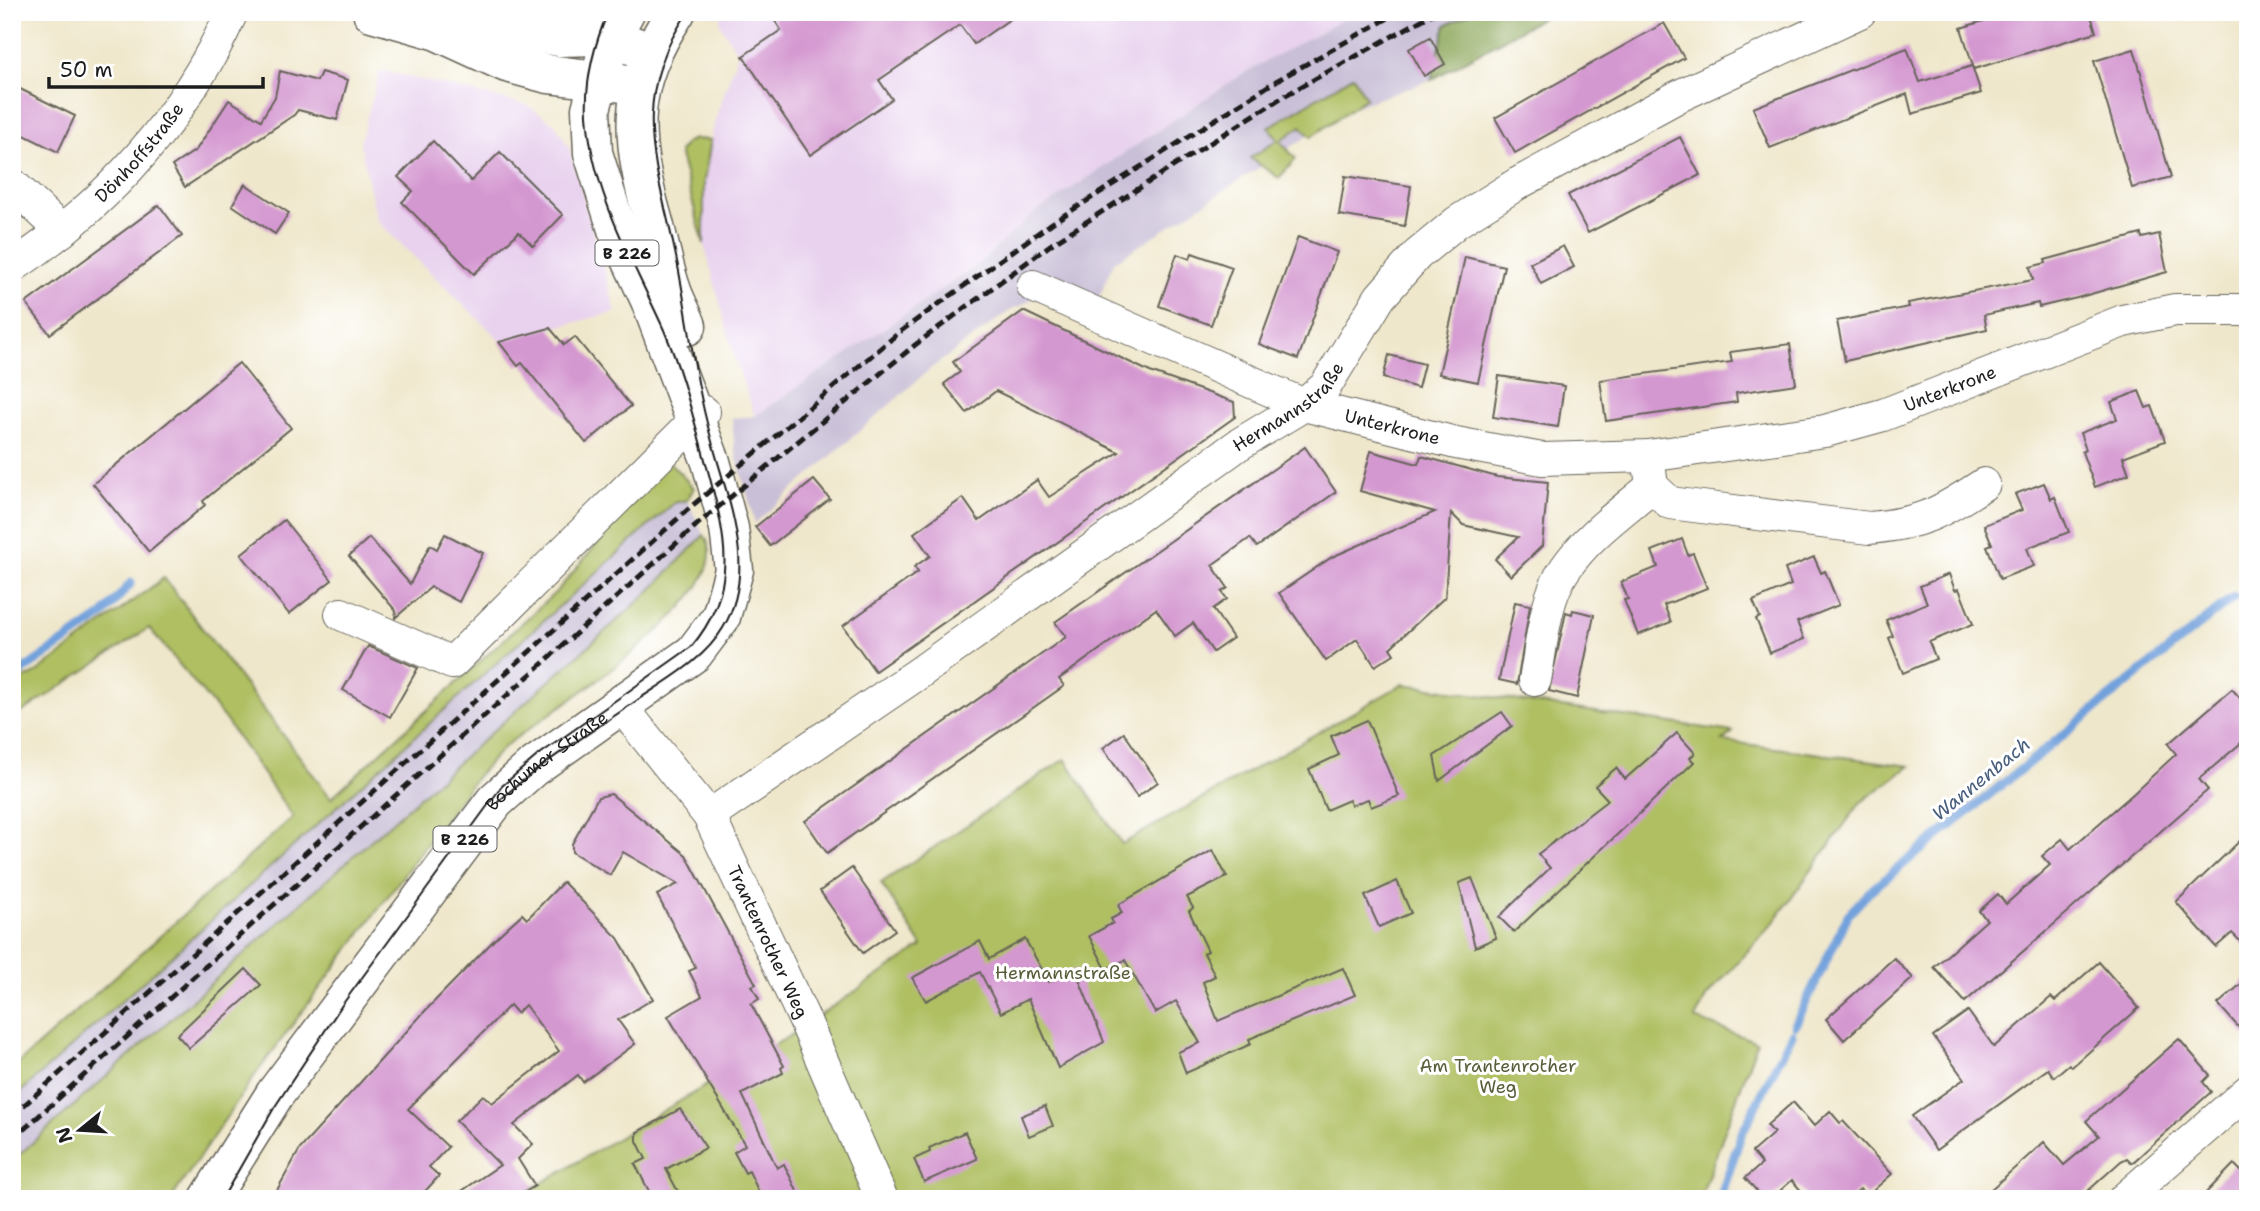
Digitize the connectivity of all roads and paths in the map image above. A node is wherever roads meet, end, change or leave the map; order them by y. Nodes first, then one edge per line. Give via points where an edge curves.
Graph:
1 (232, 12) edge
2 (372, 12) edge
3 (676, 12) edge
4 (1860, 12) edge
5 (618, 25) edge
6 (435, 30) junction
7 (646, 69) junction
8 (599, 79) junction
9 (12, 184) edge
10 (62, 231) junction
11 (12, 267) edge
12 (1033, 286) dead end
13 (2248, 310) edge
14 (1304, 405) junction
15 (699, 416) junction
16 (1650, 471) junction
17 (1984, 484) dead end
18 (341, 614) dead end
19 (1535, 680) dead end
20 (621, 706) junction
21 (709, 816) junction
22 (2248, 1091) edge
23 (209, 1199) edge
24 (882, 1199) edge
25 (2124, 1199) edge

1 - 10 street, Dönhoffstraße via 173,118 119,180
2 - 6 main road
3 - 7 main road, B 226
4 - 14 street, Hermannstraße via 1679,96 1457,222 1417,255 1380,297 1325,387
5 - 6 main road via 560,37 516,30
5 - 7 main road
5 - 8 main road, B 226
6 - 8 main road via 507,63 548,74
7 - 8 main road
7 - 15 main road, Bochumer Straße / B 226 via 635,130 640,174 672,292 685,320
8 - 15 main road, Bochumer Straße / B 226 via 591,109 597,170 627,254
9 - 10 street
10 - 11 street, Dönhoffstraße
12 - 14 street, Unterkrone
13 - 16 street, Unterkrone via 2175,310 2123,321 1871,418
14 - 16 street, Unterkrone via 1456,443 1542,459
14 - 21 street, Hermannstraße via 1238,445 919,673
15 - 18 street via 452,663
15 - 20 main road, Bochumer Straße / B 226 via 711,439 711,462 733,549 727,606 694,653
16 - 17 street via 1670,503 1869,528 1937,514
16 - 19 street via 1563,571 1551,603
20 - 21 street, Trantenrother Weg
20 - 23 main road, Bochumer Straße / B 226 via 532,768 495,801 275,1094
21 - 24 street, Trantenrother Weg
22 - 25 street

